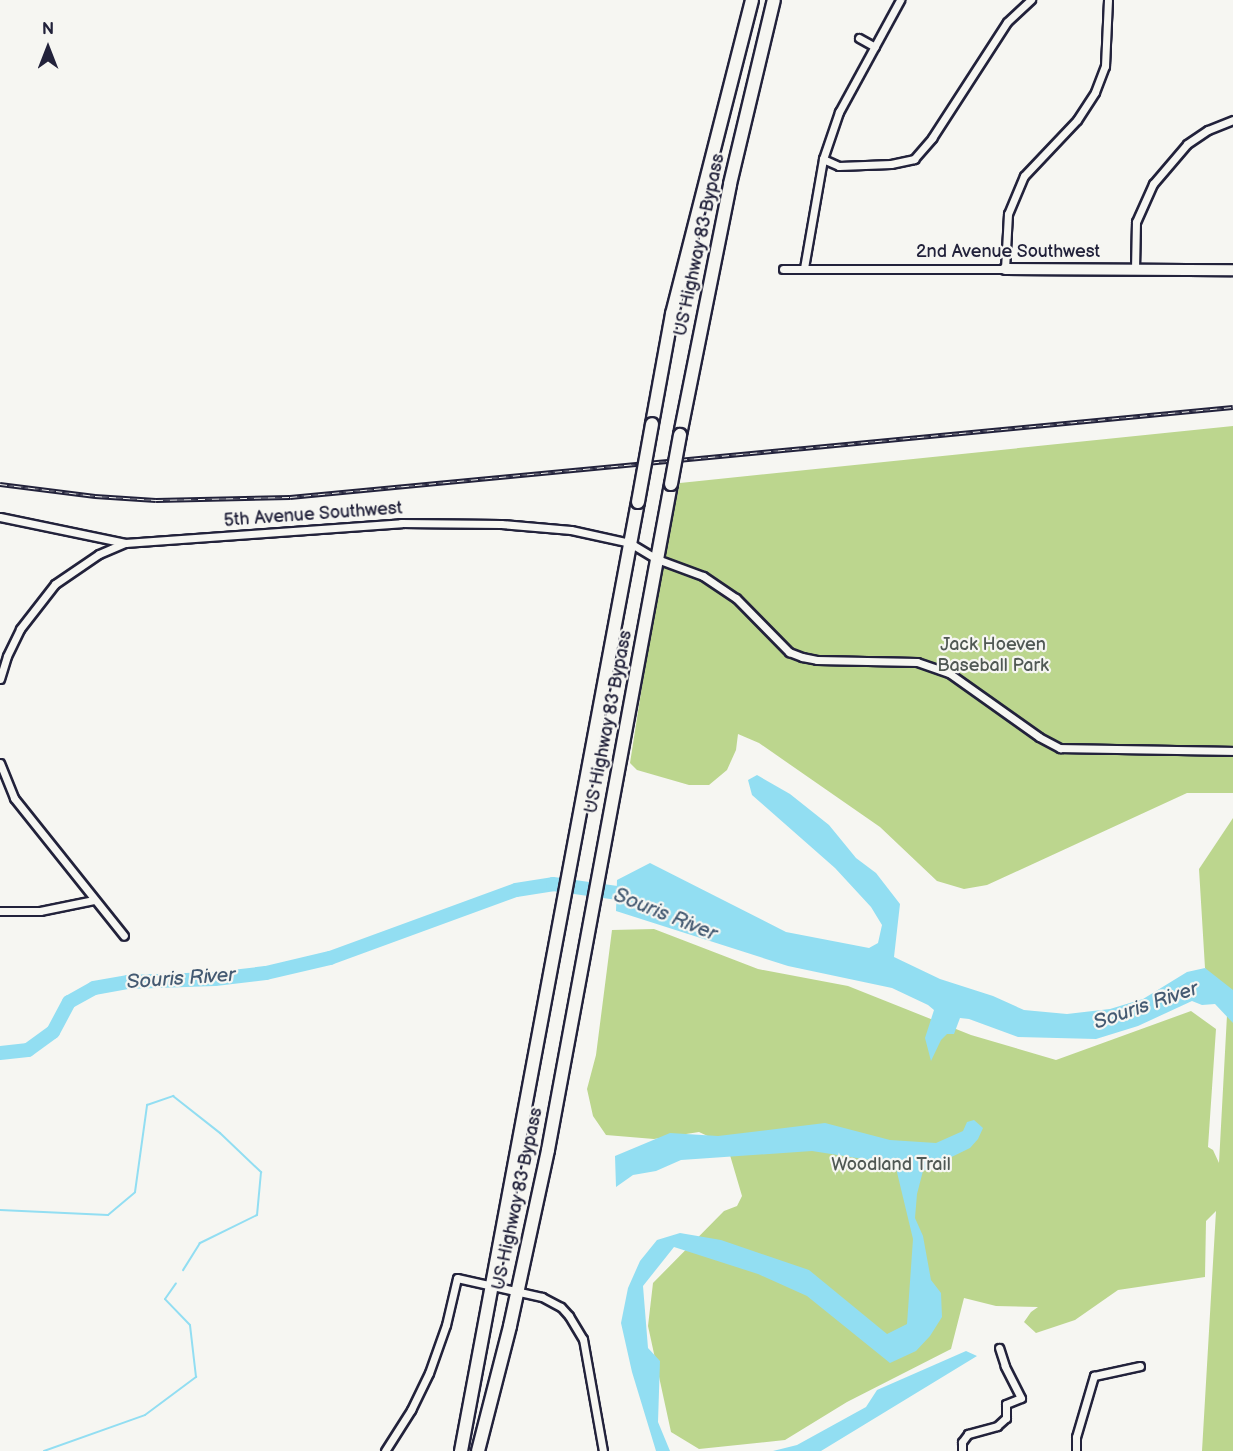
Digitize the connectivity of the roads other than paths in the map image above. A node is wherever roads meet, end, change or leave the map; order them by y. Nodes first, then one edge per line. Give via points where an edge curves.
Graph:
1 (752, 0) edge
2 (774, 0) edge
3 (900, 0) edge
4 (1031, 0) edge
5 (1108, 0) edge
6 (859, 38) dead end
7 (875, 47) junction
8 (1233, 120) edge
9 (823, 159) junction
10 (804, 268) junction
11 (783, 269) dead end
12 (1005, 269) junction
13 (1135, 269) junction
14 (1233, 270) edge
15 (0, 518) edge
16 (125, 543) junction
17 (630, 543) junction
18 (657, 559) junction
19 (0, 679) edge
20 (1233, 751) edge
21 (0, 763) edge
22 (94, 900) junction
23 (0, 911) edge
24 (124, 936) dead end
25 (493, 1284) junction
26 (518, 1290) junction
27 (999, 1348) dead end
28 (1140, 1366) dead end
29 (385, 1451) edge
30 (461, 1451) edge
31 (478, 1451) edge
32 (603, 1451) edge
33 (962, 1451) edge
34 (1076, 1451) edge

1 - 17 highway, US Highway 83 Bypass, bridge via 675,302
2 - 18 highway, US Highway 83 Bypass, bridge via 730,184
3 - 7 street
4 - 9 street via 1007,22 932,138 914,159 839,166
5 - 12 street via 1105,66 1095,92 1077,120 1024,176 1008,214
6 - 7 street
7 - 9 street via 838,112
8 - 13 street via 1187,144 1153,184 1136,222
9 - 10 street
10 - 11 street, 2nd Avenue Southwest
10 - 12 street, 2nd Avenue Southwest
12 - 13 street, 2nd Avenue Southwest
13 - 14 street, 2nd Avenue Southwest
15 - 16 street, 5th Avenue Southwest
16 - 17 street, 5th Avenue Southwest via 401,523 540,526
16 - 19 street via 99,554 55,584 20,628
17 - 18 street, 5th Avenue Southwest
17 - 25 highway, US Highway 83 Bypass
18 - 20 street, 5th Avenue Southwest via 704,576 724,588 789,652 818,660 917,662 934,667 949,673 1060,748
18 - 26 highway, US Highway 83 Bypass via 548,1150
21 - 22 street via 14,798
22 - 23 street via 40,911
22 - 24 street
25 - 26 street
25 - 29 street via 457,1278 429,1373
25 - 30 highway, US Highway 83 Bypass
26 - 31 highway, US Highway 83 Bypass
26 - 32 street via 561,1307 578,1328 587,1354
27 - 33 street via 1021,1398 1006,1404 1006,1418 997,1426 968,1434
28 - 34 street via 1094,1376 1076,1437

